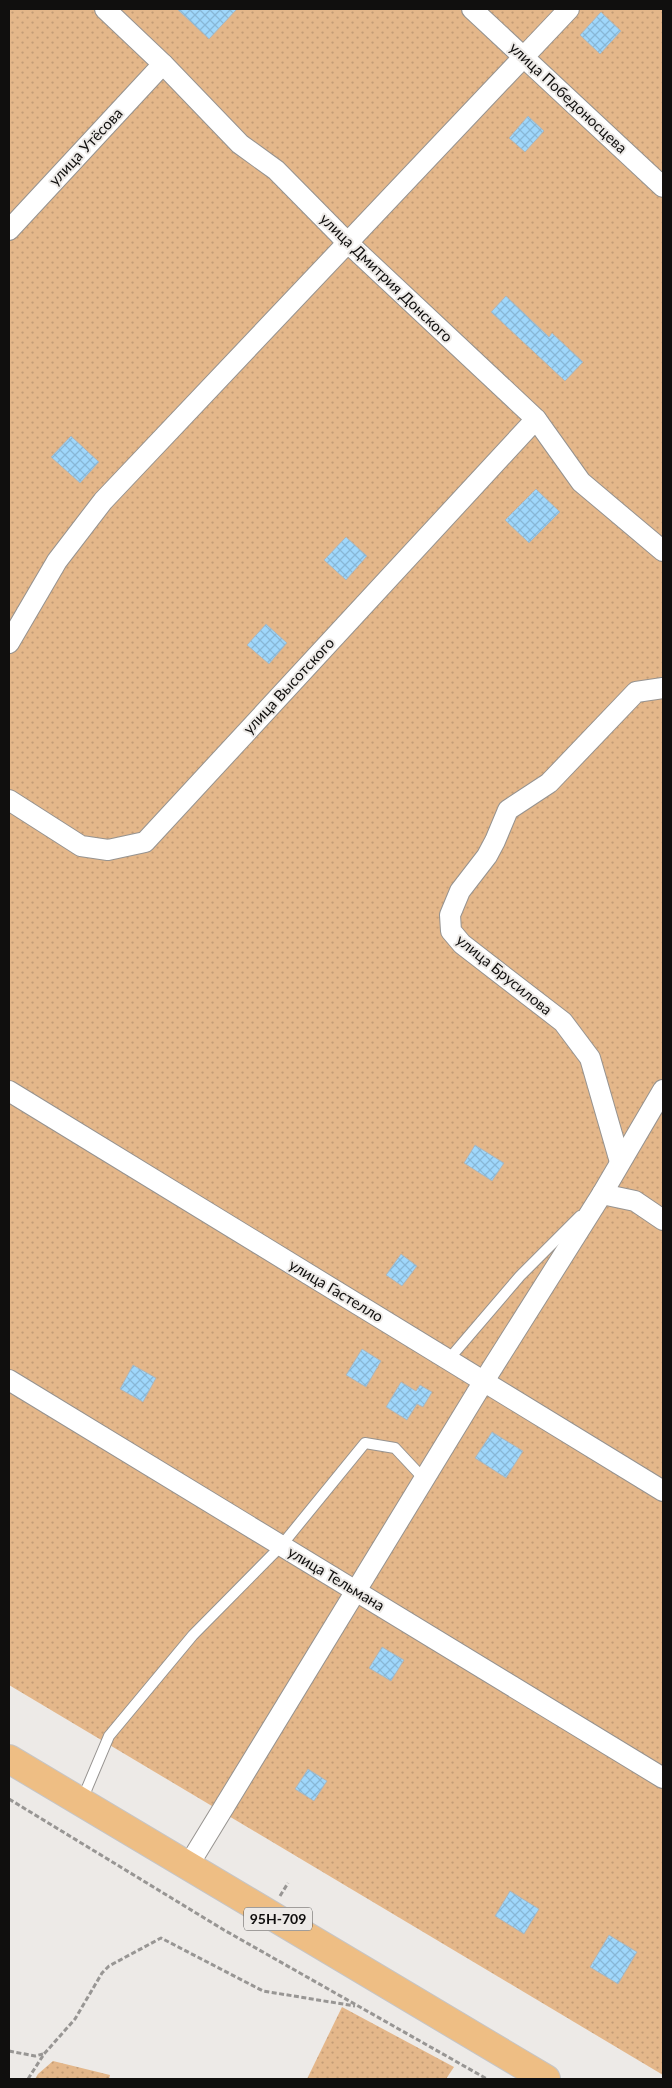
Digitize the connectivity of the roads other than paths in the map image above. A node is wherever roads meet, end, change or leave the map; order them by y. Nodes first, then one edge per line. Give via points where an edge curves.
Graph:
1 (104, 9) edge
2 (472, 9) edge
3 (569, 9) edge
4 (524, 56) junction
5 (162, 64) junction
6 (663, 187) edge
7 (9, 230) edge
8 (347, 242) junction
9 (536, 419) junction
10 (663, 550) edge
11 (9, 643) edge
12 (663, 688) edge
13 (9, 800) edge
14 (663, 1090) edge
15 (9, 1091) edge
16 (620, 1162) junction
17 (602, 1194) junction
18 (663, 1220) edge
19 (449, 1359) junction
20 (9, 1380) edge
21 (484, 1380) junction
22 (424, 1479) junction
23 (663, 1492) edge
24 (281, 1546) junction
25 (357, 1591) junction
26 (9, 1759) edge
27 (663, 1778) edge
28 (81, 1803) junction
29 (188, 1866) junction
30 (546, 2079) edge

1 - 5 street, улица Дмитрия Донского
2 - 4 street, улица Победоносцева
3 - 4 street
4 - 6 street, улица Победоносцева
4 - 8 street
5 - 7 street, улица Утёсова
5 - 8 street, улица Дмитрия Донского via 240,144 276,170
8 - 9 street, улица Дмитрия Донского
8 - 11 street via 103,501 57,561
9 - 10 street, улица Дмитрия Донского via 581,482
9 - 13 street, улица Высотского via 145,842 108,850 81,846
12 - 16 street, улица Брусилова via 636,692 549,783 508,810 495,841 460,891 450,915 451,931 462,944 563,1022 590,1058
14 - 16 street
15 - 19 street, улица Гастелло
16 - 17 street
17 - 18 street via 635,1201
17 - 19 lane via 520,1276
17 - 21 street
19 - 21 street, улица Гастелло
20 - 24 street, улица Тельмана
21 - 22 street
21 - 23 street, улица Гастелло
22 - 24 lane via 395,1448 365,1443
22 - 25 street
24 - 25 street, улица Тельмана
24 - 28 lane via 193,1634 109,1736
25 - 27 street, улица Тельмана
25 - 29 street
26 - 28 main road, 95Н-709
28 - 29 main road, 95Н-709
29 - 30 main road, 95Н-709

